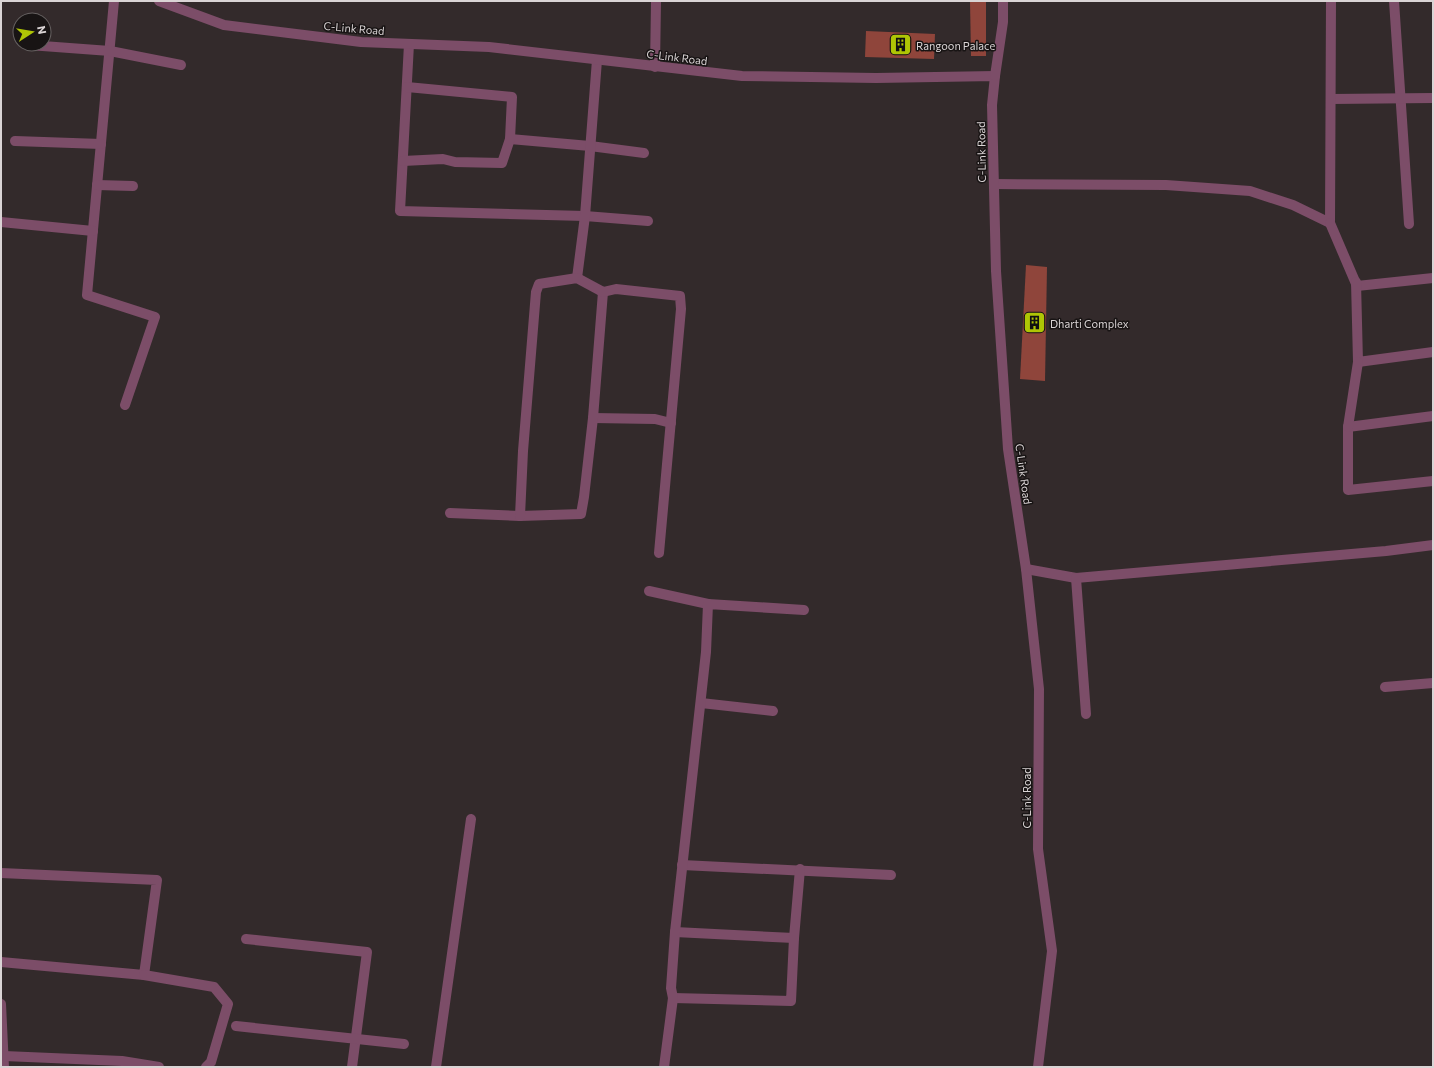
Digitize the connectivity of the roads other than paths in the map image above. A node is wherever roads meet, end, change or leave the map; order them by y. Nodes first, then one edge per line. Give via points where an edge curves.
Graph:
1 (114, 1) edge
2 (159, 1) edge
3 (656, 1) edge
4 (1003, 1) edge
5 (1331, 1) edge
6 (1394, 1) edge
7 (409, 44) junction
8 (52, 47) edge
9 (110, 51) junction
10 (597, 60) junction
11 (181, 65) dead end
12 (655, 67) junction
13 (995, 76) junction
14 (407, 87) junction
15 (1401, 98) junction
16 (1433, 98) edge
17 (1330, 99) junction
18 (510, 139) junction
19 (15, 141) dead end
20 (101, 144) junction
21 (590, 146) junction
22 (644, 153) dead end
23 (403, 161) junction
24 (994, 184) junction
25 (97, 185) junction
26 (133, 186) dead end
27 (585, 216) junction
28 (1, 222) edge
29 (648, 222) dead end
30 (1330, 223) junction
31 (1409, 224) dead end
32 (93, 231) junction
33 (577, 278) junction
34 (1433, 278) edge
35 (1356, 282) junction
36 (603, 292) junction
37 (1433, 352) edge
38 (1358, 362) junction
39 (125, 406) dead end
40 (1433, 416) edge
41 (593, 418) junction
42 (671, 423) junction
43 (1348, 427) junction
44 (1433, 481) edge
45 (450, 513) dead end
46 (520, 516) junction
47 (1433, 545) edge
48 (659, 553) dead end
49 (1026, 569) junction
50 (1076, 578) junction
51 (649, 591) dead end
52 (708, 604) junction
53 (804, 610) dead end
54 (1433, 683) edge
55 (1385, 687) dead end
56 (701, 703) junction
57 (774, 711) dead end
58 (1086, 714) dead end
59 (471, 819) dead end
60 (682, 865) junction
61 (800, 870) junction
62 (1, 873) edge
63 (891, 875) dead end
64 (675, 932) junction
65 (794, 938) junction
66 (246, 939) dead end
67 (1, 962) edge
68 (144, 975) junction
69 (673, 998) junction
70 (1, 1004) edge
71 (2, 1026) edge
72 (236, 1026) dead end
73 (356, 1039) junction
74 (404, 1044) dead end
75 (4, 1056) junction
76 (4, 1067) edge
77 (159, 1067) edge
78 (206, 1067) edge
79 (352, 1067) edge
80 (436, 1067) edge
81 (664, 1067) edge
82 (1038, 1067) edge

1 - 9 street
2 - 7 street, C-Link Road via 224,25 361,42
3 - 12 street
4 - 13 street via 1003,22
5 - 17 street
6 - 15 street
7 - 10 street, C-Link Road via 489,47
7 - 14 street
8 - 9 street
9 - 11 street
9 - 20 street
10 - 12 street, C-Link Road
10 - 21 street
12 - 13 street, C-Link Road via 742,76
13 - 24 street, C-Link Road via 992,105
14 - 18 street via 512,97
14 - 23 street
15 - 16 street
15 - 17 street
15 - 31 street
17 - 30 street
18 - 21 street
18 - 23 street via 502,163 455,162 443,159
19 - 20 street
20 - 25 street
21 - 22 street
21 - 27 street
23 - 27 street via 400,211
24 - 30 street via 1166,186 1250,191 1294,205
24 - 49 street, C-Link Road via 996,271 1008,449
25 - 26 street
25 - 32 street
27 - 29 street
27 - 33 street
28 - 32 street
30 - 35 street
32 - 39 street via 87,294 155,316
33 - 36 street
33 - 46 street via 539,284 536,292
34 - 35 street via 1357,286
35 - 38 street
36 - 41 street
36 - 42 street via 616,289 680,296
37 - 38 street
38 - 43 street
40 - 43 street
41 - 42 street via 655,419
41 - 46 street via 581,514
42 - 48 street
43 - 44 street via 1348,490
45 - 46 street
47 - 50 street
49 - 50 street
49 - 82 street, C-Link Road via 1039,689 1038,849 1052,951
50 - 58 street
51 - 52 street
52 - 53 street
52 - 56 street
54 - 55 street
56 - 57 street
56 - 60 street
59 - 80 street
60 - 61 street
60 - 64 street
61 - 63 street
61 - 65 street
62 - 68 street via 157,880
64 - 65 street
64 - 69 street via 671,988
65 - 69 street via 791,1001
66 - 73 street via 367,952
67 - 68 street
68 - 78 street via 214,988 228,1004 211,1062
69 - 81 street
70 - 71 street
71 - 75 street
72 - 73 street
73 - 74 street
73 - 79 street
75 - 76 street
75 - 77 street via 122,1061

